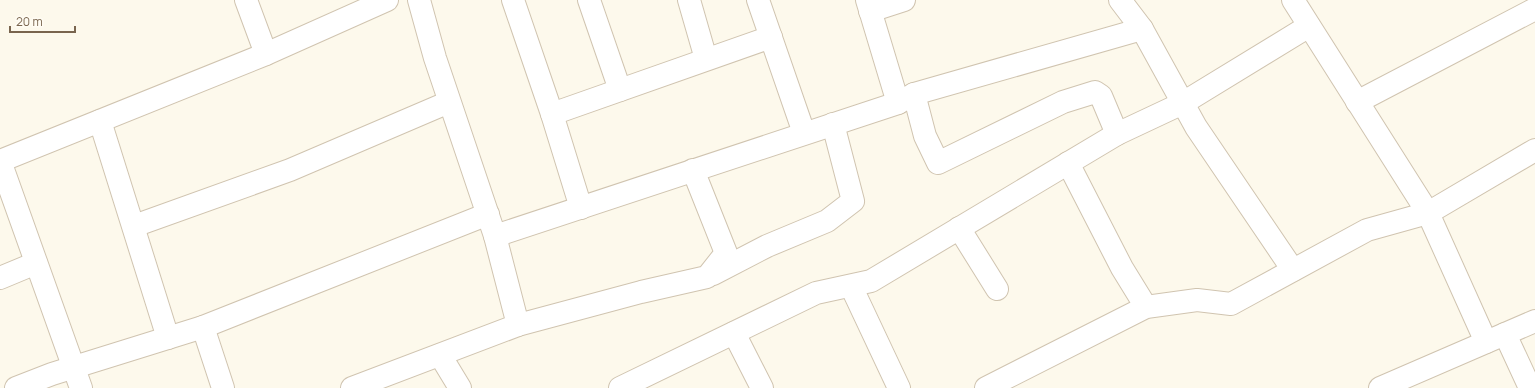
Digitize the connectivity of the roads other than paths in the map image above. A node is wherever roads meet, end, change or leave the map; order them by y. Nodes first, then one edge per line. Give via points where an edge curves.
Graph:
1 (246, 0) edge
2 (387, 0) edge
3 (419, 0) edge
4 (589, 0) edge
5 (689, 0) edge
6 (758, 0) edge
7 (904, 0) edge
8 (1120, 0) edge
9 (1293, 0) edge
10 (520, 2) edge
11 (869, 6) edge
12 (1535, 9) edge
13 (1309, 26) junction
14 (1142, 29) junction
15 (771, 37) junction
16 (266, 54) junction
17 (706, 59) junction
18 (620, 90) junction
19 (906, 98) junction
20 (449, 102) junction
21 (1357, 102) junction
22 (1183, 103) junction
23 (552, 114) junction
24 (100, 121) junction
25 (833, 124) junction
26 (804, 133) junction
27 (1117, 134) junction
28 (1535, 150) edge
29 (0, 161) edge
30 (1068, 163) junction
31 (693, 170) junction
32 (581, 208) junction
33 (1428, 213) junction
34 (488, 214) junction
35 (134, 226) junction
36 (959, 228) junction
37 (495, 236) junction
38 (36, 263) junction
39 (1293, 270) junction
40 (707, 277) junction
41 (0, 278) edge
42 (851, 286) junction
43 (996, 290) dead end
44 (1146, 308) junction
45 (1535, 320) edge
46 (518, 325) junction
47 (203, 327) junction
48 (734, 333) junction
49 (168, 338) junction
50 (1496, 338) junction
51 (440, 354) junction
52 (74, 367) junction
53 (629, 386) edge
54 (16, 388) edge
55 (81, 388) edge
56 (223, 388) edge
57 (352, 388) edge
58 (460, 388) edge
59 (762, 388) edge
60 (899, 388) edge
61 (986, 388) edge
62 (1380, 388) edge
63 (1530, 388) edge

1 - 16 street
2 - 16 street
3 - 20 street
4 - 18 street
5 - 17 street
6 - 15 street
7 - 11 street
8 - 14 street
9 - 13 street
10 - 23 street
11 - 19 street
12 - 21 street
13 - 21 street
13 - 22 street
14 - 19 street
14 - 22 street
15 - 17 street
15 - 26 street
16 - 24 street
17 - 18 street
18 - 23 street
19 - 25 street
19 - 27 street via 938,163 1062,102 1095,92 1101,96
20 - 34 street
20 - 35 street via 290,170
21 - 33 street
22 - 27 street
22 - 39 street via 1196,127
23 - 32 street
24 - 29 street
24 - 35 street
25 - 26 street
25 - 40 street via 853,201 827,222 768,246
26 - 31 street
27 - 30 street
28 - 33 street
29 - 38 street
30 - 36 street
30 - 44 street via 1122,268
31 - 32 street
31 - 40 street via 726,253
32 - 37 street
33 - 39 street via 1367,230
33 - 50 street
34 - 37 street
34 - 47 street
35 - 49 street
36 - 42 street via 871,281
36 - 43 street
37 - 46 street
38 - 41 street
38 - 52 street
39 - 44 street via 1231,304 1197,300
40 - 46 street
42 - 48 street via 816,293
42 - 60 street
44 - 61 street
45 - 50 street
46 - 51 street
47 - 49 street
47 - 56 street
48 - 53 street
48 - 59 street
49 - 52 street
50 - 62 street
50 - 63 street
51 - 57 street
51 - 58 street
52 - 54 street
52 - 55 street

